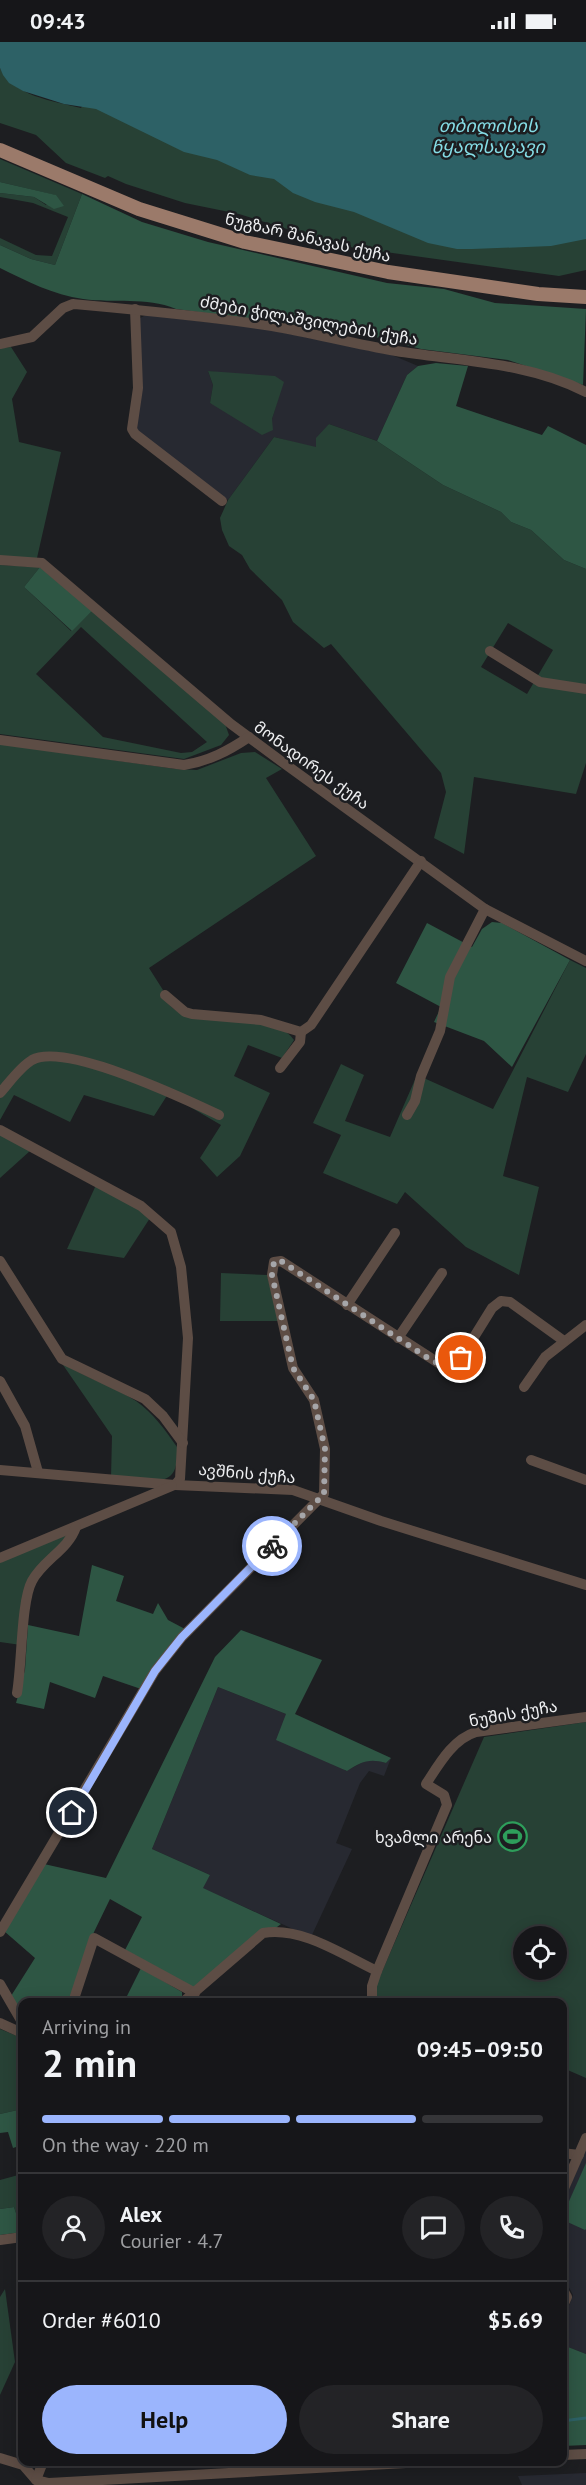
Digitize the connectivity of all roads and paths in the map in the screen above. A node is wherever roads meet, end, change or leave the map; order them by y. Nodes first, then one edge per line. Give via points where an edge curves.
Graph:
1 (0, 150) edge
2 (586, 297) edge
3 (135, 309) junction
4 (0, 344) edge
5 (586, 392) edge
6 (222, 501) dead end
7 (0, 560) edge
8 (489, 651) dead end
9 (586, 689) edge
10 (249, 737) junction
11 (0, 740) edge
12 (422, 861) junction
13 (485, 909) junction
14 (586, 961) edge
15 (165, 995) dead end
16 (301, 1032) junction
17 (280, 1068) dead end
18 (0, 1093) edge
19 (219, 1115) dead end
20 (407, 1115) dead end
21 (0, 1130) edge
22 (395, 1233) dead end
23 (0, 1261) edge
24 (442, 1272) dead end
25 (347, 1305) junction
26 (586, 1325) edge
27 (398, 1338) junction
28 (564, 1341) junction
29 (0, 1381) edge
30 (524, 1387) dead end
31 (183, 1443) junction
32 (531, 1460) dead end
33 (0, 1470) edge
34 (38, 1473) junction
35 (586, 1479) edge
36 (175, 1485) junction
37 (320, 1498) junction
38 (76, 1527) junction
39 (0, 1558) edge
40 (586, 1585) edge
41 (17, 1693) dead end
42 (586, 1716) edge
43 (0, 1932) edge
44 (377, 1971) junction
45 (0, 1984) edge
46 (195, 1993) junction
47 (74, 1998) edge
48 (188, 1998) edge
49 (372, 1998) edge
50 (18, 2015) edge
51 (0, 2023) edge
52 (18, 2031) edge
53 (586, 2138) edge
54 (567, 2154) edge
55 (579, 2155) junction
56 (567, 2182) edge
57 (18, 2238) edge
58 (0, 2240) edge
59 (586, 2454) edge
60 (567, 2455) edge
61 (0, 2458) edge
62 (18, 2463) edge
63 (24, 2466) edge
64 (41, 2466) edge
65 (353, 2466) edge
66 (36, 2480) junction

1 - 2 main road, ნუგზარ შანავას ქუჩა via 139,209 245,242 388,272 538,294
3 - 4 street, ძმები ჭილაშვილების ქუჩა via 68,304 32,337
3 - 5 street, ძმები ჭილაშვილების ქუჩა via 274,326 384,349 501,366 533,372
3 - 6 street via 138,388 132,429
7 - 10 street, მონადირეს ქუჩა via 42,563
8 - 9 street via 540,682
10 - 11 street via 225,753 184,765
10 - 12 street, მონადირეს ქუჩა
12 - 13 street, მონადირეს ქუჩა
12 - 16 street via 311,1025
13 - 14 street, მონადირეს ქუჩა
13 - 20 street via 450,977 440,1031 421,1076 416,1101
15 - 16 street via 185,1012 261,1020
16 - 17 street via 300,1042
18 - 19 street via 33,1059 57,1057 157,1086
21 - 31 street via 141,1206 171,1232 181,1267 188,1338
22 - 25 street
23 - 31 street via 62,1359 145,1399
24 - 27 street
25 - 27 street
25 - 37 street via 281,1261 274,1262 272,1275 293,1368 314,1400 324,1443 325,1486
26 - 28 street
27 - 28 street via 440,1364 461,1358 492,1308 501,1301 510,1302
28 - 30 street via 545,1357
29 - 34 street via 25,1426
31 - 36 street via 180,1479
32 - 35 street
33 - 34 street, ავშნის ქუჩა
34 - 36 street, ავშნის ქუჩა
36 - 37 street, ავშნის ქუჩა via 292,1490
36 - 38 street
37 - 40 street, ავშნის ქუჩა
37 - 43 street via 182,1637 155,1671
38 - 39 street
38 - 41 street via 68,1543 31,1583
42 - 44 street, ნუშის ქუჩა via 466,1735 442,1760 426,1784 444,1795 447,1805
44 - 46 street via 295,1933 279,1930 264,1933
44 - 49 street
45 - 50 street
46 - 47 street via 94,1938
46 - 48 street
51 - 52 street
53 - 55 street
54 - 55 street
55 - 56 street
57 - 58 street
59 - 60 street
61 - 62 street
63 - 66 street
64 - 66 street
65 - 66 street via 49,2483

